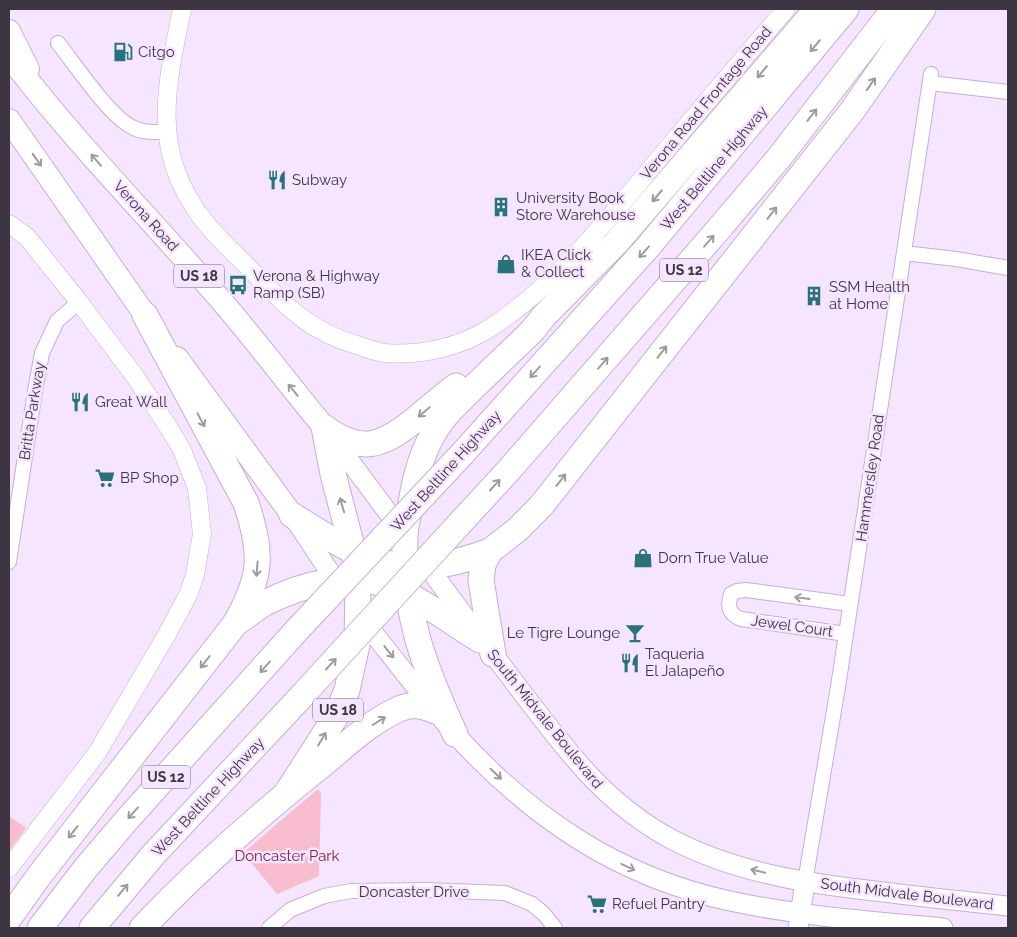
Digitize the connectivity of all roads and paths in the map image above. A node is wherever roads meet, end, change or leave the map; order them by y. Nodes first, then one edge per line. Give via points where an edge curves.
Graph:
1 (182, 9) edge
2 (786, 9) edge
3 (816, 9) edge
4 (846, 9) edge
5 (894, 9) edge
6 (923, 9) edge
7 (9, 31) edge
8 (58, 43) dead end
9 (9, 56) edge
10 (1008, 92) edge
11 (46, 103) junction
12 (9, 120) edge
13 (166, 132) junction
14 (9, 224) edge
15 (904, 253) junction
16 (1008, 268) edge
17 (79, 302) junction
18 (145, 315) junction
19 (544, 316) junction
20 (324, 427) junction
21 (13, 508) edge
22 (292, 515) junction
23 (405, 535) junction
24 (490, 551) junction
25 (354, 552) junction
26 (9, 562) edge
27 (417, 567) junction
28 (347, 581) junction
29 (408, 596) junction
30 (850, 604) junction
31 (358, 614) junction
32 (235, 624) junction
33 (846, 634) junction
34 (487, 647) junction
35 (436, 711) junction
36 (455, 734) junction
37 (286, 794) junction
38 (9, 868) edge
39 (805, 882) junction
40 (1008, 906) edge
41 (9, 918) edge
42 (799, 920) edge
43 (40, 928) edge
44 (92, 928) edge
45 (142, 928) edge
46 (269, 928) edge
47 (555, 928) edge
48 (943, 928) edge

1 - 13 street, Verona Road Frontage Road via 170,68
2 - 13 street, Verona Road Frontage Road via 598,232 516,309 489,329 447,348 383,353 317,329 288,309 195,209 178,175
3 -> 19 highway via 617,242
4 -> 43 highway, West Beltline Highway / US 12, bridge via 653,241 119,829
44 -> 5 highway, West Beltline Highway / US 12, bridge via 154,854 509,470 717,232
24 -> 6 highway via 541,506 852,111
7 - 11 highway
8 - 13 street via 124,123 141,131
9 - 11 highway, Verona Road / US 18
10 - 15 street, Hammersley Road via 930,78
20 -> 11 highway, Verona Road / US 18 via 215,293
12 -> 18 highway
14 - 17 street via 26,237
15 - 16 street
15 - 30 street, Hammersley Road
17 - 21 street, Britta Parkway via 57,321 42,353
17 - 38 street via 134,375 182,450 196,488 202,534 188,595 112,730
18 - 22 highway
18 -> 32 highway via 246,503 255,530 258,547 256,577
19 -> 20 highway via 528,325 398,434 380,442 362,444 336,436
19 - 23 highway via 446,414 434,432 416,474
20 - 23 main road, Verona Road
25 -> 20 highway, US 18
21 - 26 street, Britta Parkway
22 - 25 highway
22 - 28 main road via 320,560
23 - 27 highway
24 - 27 highway via 466,560
24 - 34 highway via 482,564 481,580
25 - 27 highway via 386,564
25 - 28 highway, US 18
27 - 29 highway
27 - 34 main road, South Midvale Boulevard
28 - 29 highway via 386,585
28 - 31 highway, US 18
28 - 32 highway via 313,585 290,592 263,604
29 - 34 highway
29 - 36 highway via 420,652
30 - 33 street, Hammersley Road
30 -> 33 street, Jewel Court via 746,590 731,594 729,602 733,616 741,619
31 -> 35 main road, South Midvale Boulevard
37 -> 31 highway, US 18 via 332,722 347,690 357,644
32 -> 41 highway
33 - 39 street, Hammersley Road
39 -> 34 main road, South Midvale Boulevard via 707,855 674,841 640,820 609,796 570,754
35 - 36 main road, South Midvale Boulevard
37 -> 35 highway via 364,730 398,710 415,705
36 -> 42 main road, South Midvale Boulevard via 511,789 554,823 608,858 659,881
37 - 45 highway, US 18 via 232,840
39 - 40 main road, South Midvale Boulevard
39 - 42 main road
42 - 48 main road, South Midvale Boulevard
46 - 47 street, Doncaster Drive via 290,910 324,896 351,891 425,890 505,893 532,904

